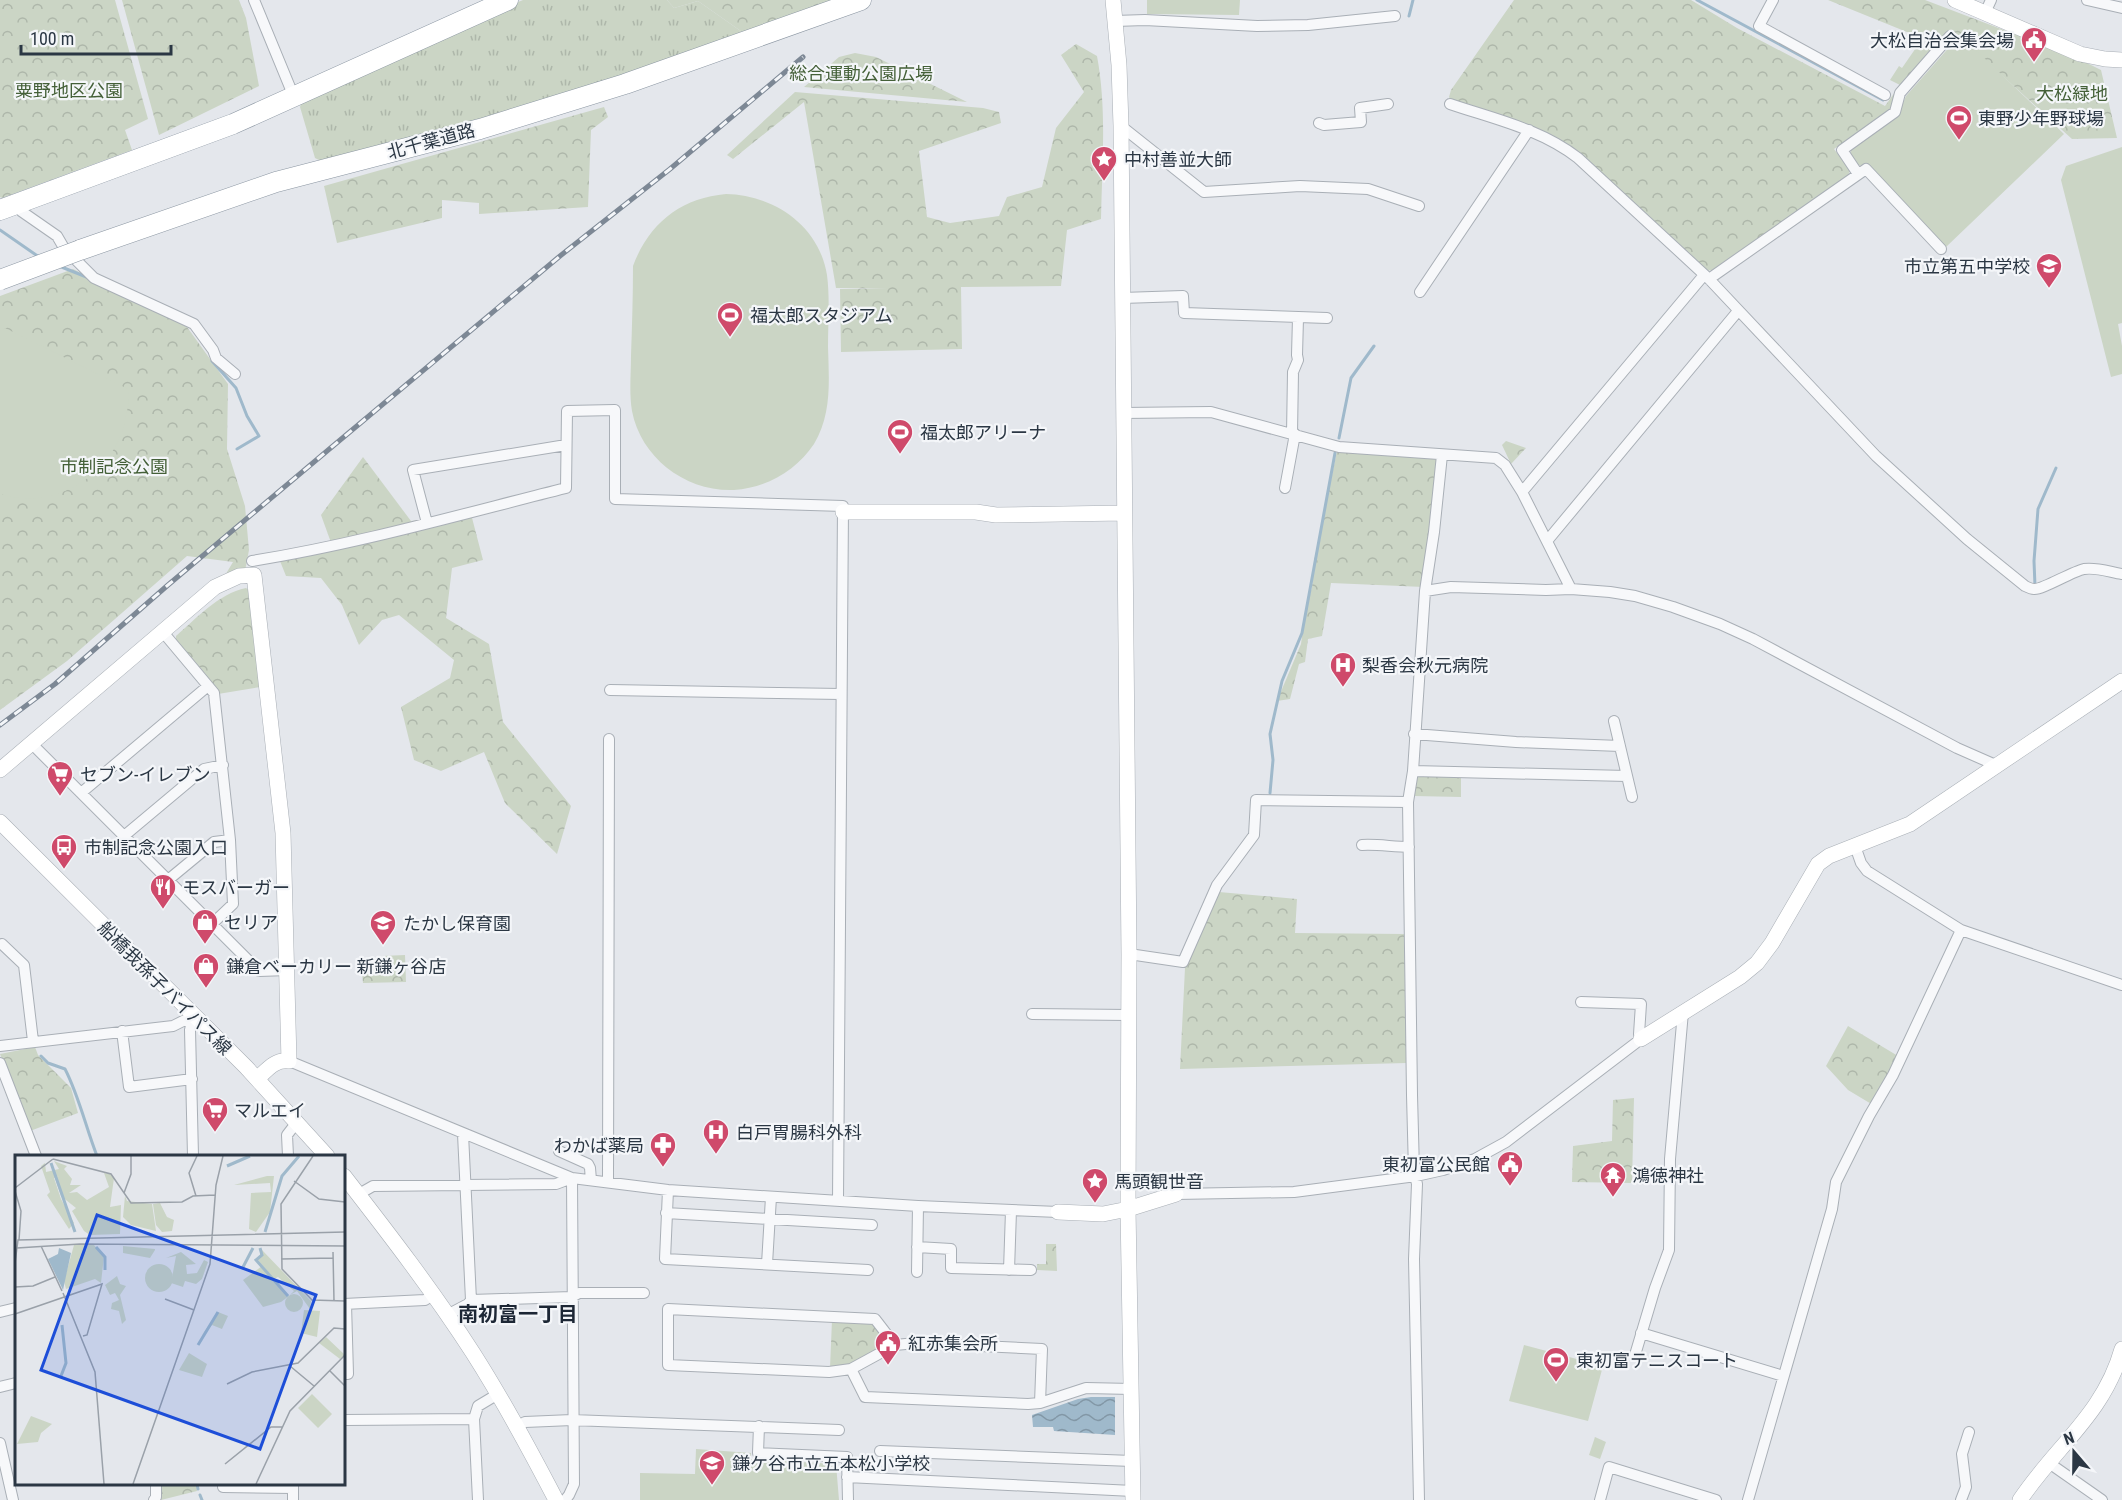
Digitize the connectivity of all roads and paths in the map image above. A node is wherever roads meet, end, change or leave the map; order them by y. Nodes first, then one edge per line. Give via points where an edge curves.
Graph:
1 (254, 0) edge
2 (508, 0) edge
3 (861, 0) edge
4 (1113, 0) edge
5 (1773, 0) edge
6 (1955, 0) edge
7 (2087, 0) edge
8 (1988, 7) edge
9 (2122, 8) edge
10 (1395, 16) dead end
11 (1115, 21) junction
12 (1950, 36) dead end
13 (2122, 60) edge
14 (1885, 95) dead end
15 (294, 97) junction
16 (1388, 104) dead end
17 (1450, 105) dead end
18 (1319, 123) dead end
19 (1120, 126) junction
20 (1528, 130) junction
21 (1858, 174) junction
22 (1419, 206) dead end
23 (0, 210) edge
24 (21, 211) dead end
25 (1941, 249) dead end
26 (1706, 277) junction
27 (0, 280) edge
28 (1420, 292) dead end
29 (1122, 298) junction
30 (1738, 311) junction
31 (1298, 318) junction
32 (1327, 318) dead end
33 (235, 374) dead end
34 (1123, 413) junction
35 (1294, 434) junction
36 (566, 445) junction
37 (1442, 455) junction
38 (1285, 488) dead end
39 (1522, 492) junction
40 (843, 512) junction
41 (1124, 513) junction
42 (427, 523) junction
43 (1547, 541) junction
44 (252, 564) junction
45 (2122, 574) edge
46 (1571, 589) junction
47 (1425, 591) junction
48 (162, 631) junction
49 (2120, 685) edge
50 (208, 686) junction
51 (610, 690) dead end
52 (841, 694) junction
53 (1614, 721) dead end
54 (1414, 734) junction
55 (609, 739) dead end
56 (31, 743) junction
57 (1620, 746) junction
58 (223, 765) junction
59 (1998, 766) junction
60 (0, 770) edge
61 (1413, 771) junction
62 (1627, 776) junction
63 (81, 793) junction
64 (1632, 797) dead end
65 (1408, 802) junction
66 (0, 822) edge
67 (124, 836) junction
68 (230, 840) junction
69 (1362, 845) dead end
70 (1855, 846) junction
71 (1409, 847) junction
72 (168, 880) junction
73 (212, 924) junction
74 (1961, 930) junction
75 (1, 944) edge
76 (1129, 954) junction
77 (288, 970) junction
78 (2122, 985) edge
79 (1581, 1002) dead end
80 (1683, 1012) junction
81 (1032, 1014) dead end
82 (1128, 1015) junction
83 (193, 1016) junction
84 (122, 1031) junction
85 (1641, 1040) junction
86 (33, 1041) junction
87 (0, 1046) edge
88 (289, 1061) junction
89 (0, 1063) edge
90 (192, 1079) junction
91 (256, 1079) junction
92 (297, 1122) junction
93 (463, 1134) junction
94 (559, 1151) dead end
95 (36, 1155) edge
96 (193, 1155) edge
97 (288, 1155) edge
98 (326, 1155) edge
99 (1416, 1176) junction
100 (572, 1178) junction
101 (345, 1179) edge
102 (591, 1180) junction
103 (608, 1182) junction
104 (465, 1185) junction
105 (668, 1190) junction
106 (359, 1194) junction
107 (1176, 1194) joint
108 (771, 1197) junction
109 (838, 1201) junction
110 (918, 1206) junction
111 (1128, 1209) junction
112 (1011, 1211) junction
113 (1058, 1212) joint
114 (666, 1213) junction
115 (770, 1220) junction
116 (872, 1225) dead end
117 (917, 1247) junction
118 (767, 1264) junction
119 (868, 1270) dead end
120 (1009, 1270) junction
121 (1031, 1270) dead end
122 (917, 1272) dead end
123 (644, 1293) dead end
124 (433, 1295) junction
125 (572, 1298) junction
126 (471, 1300) junction
127 (345, 1304) edge
128 (15, 1308) edge
129 (0, 1312) edge
130 (447, 1315) junction
131 (1641, 1333) junction
132 (895, 1345) junction
133 (2122, 1351) edge
134 (1635, 1355) dead end
135 (851, 1369) junction
136 (345, 1374) edge
137 (1784, 1376) junction
138 (15, 1383) edge
139 (0, 1387) edge
140 (1132, 1389) junction
141 (498, 1394) junction
142 (1040, 1403) junction
143 (474, 1419) junction
144 (572, 1419) junction
145 (345, 1420) edge
146 (517, 1426) junction
147 (759, 1426) junction
148 (839, 1430) dead end
149 (1969, 1432) dead end
150 (0, 1443) edge
151 (880, 1451) dead end
152 (1132, 1461) junction
153 (2049, 1463) junction
154 (8, 1476) edge
155 (847, 1476) junction
156 (156, 1485) edge
157 (222, 1485) edge
158 (293, 1486) edge
159 (238, 1488) junction
160 (1133, 1495) edge
161 (13, 1500) edge
162 (154, 1500) edge
163 (239, 1500) edge
164 (293, 1500) edge
165 (478, 1500) edge
166 (556, 1500) edge
167 (565, 1500) edge
168 (848, 1500) edge
169 (1419, 1500) edge
170 (1600, 1500) edge
171 (1716, 1500) edge
172 (1748, 1500) edge
173 (1961, 1500) edge
174 (2020, 1500) edge
175 (2102, 1500) edge

1 - 15 street
2 - 15 highway
3 - 27 highway, 北千葉道路, bridge via 625,84 480,129 276,182
4 - 11 street
5 - 14 street via 1759,26
6 - 8 street
7 - 9 street
8 - 13 street via 2080,54
10 - 11 street via 1257,26
11 - 19 street
12 - 21 street via 1900,93 1895,112 1842,150
15 - 23 highway via 233,124
16 - 18 street via 1360,108 1361,122
17 - 20 street
19 - 22 street via 1204,192 1300,186 1368,189
19 - 29 street
20 - 26 street via 1563,146 1578,158
20 - 28 street
21 - 25 street via 1866,169
21 - 26 street
24 - 33 street via 57,236 94,278 194,324 216,358
26 - 30 street
26 - 39 street
29 - 31 street via 1183,296 1184,313
29 - 34 street
30 - 43 street
30 - 45 street via 1876,456 2025,586 2040,589 2084,569
31 - 32 street
31 - 35 street via 1299,360 1293,372
34 - 35 street via 1211,412
34 - 41 street
35 - 37 street via 1339,447
35 - 38 street
36 - 40 street via 567,411 615,410 615,499 843,506
36 - 42 street via 566,488
36 - 42 street via 413,470
37 - 39 street via 1496,458
37 - 47 street
39 - 43 street
40 - 41 street
40 - 52 street
41 - 76 street
42 - 44 street
43 - 46 street
44 - 48 street via 239,576 215,587
44 - 77 street via 283,833
46 - 47 street via 1451,587
46 - 59 street via 1635,596 1720,624
47 - 54 street
48 - 50 street
48 - 56 street
49 - 59 street
50 - 58 street via 214,693
50 - 63 street
51 - 52 street
52 - 109 street
53 - 57 street
54 - 57 street
54 - 61 street
55 - 103 street
56 - 60 street
56 - 63 street
57 - 62 street
58 - 67 street via 204,769
58 - 68 street
59 - 70 street via 1910,824
61 - 62 street
61 - 65 street
62 - 64 street
63 - 67 street
65 - 71 street
65 - 76 street via 1256,800 1254,835 1217,885 1183,962
66 - 83 street, 船橋我孫子バイパス線
67 - 72 street
68 - 72 street via 214,842
68 - 73 street via 233,904
69 - 71 street
70 - 74 street via 1867,871
70 - 80 street via 1818,864 1757,963
71 - 99 street
72 - 73 street
73 - 77 street via 259,971
74 - 78 street
74 - 137 street via 1893,1075 1836,1182 1832,1209
75 - 86 street via 24,965
76 - 82 street
77 - 88 street
79 - 85 street via 1641,1004
80 - 85 street
80 - 131 street via 1670,1158 1669,1250
81 - 82 street
82 - 111 street
83 - 84 street via 173,1026
83 - 90 street
83 - 91 street, 船橋我孫子バイパス線
84 - 86 street
84 - 90 street via 129,1088
85 - 99 street via 1506,1142 1475,1160
86 - 87 street
88 - 91 street via 275,1063
88 - 93 street
89 - 95 street
90 - 96 street
91 - 92 street, 船橋我孫子バイパス線
92 - 97 street via 287,1135
92 - 98 street, 船橋我孫子バイパス線
93 - 100 street
93 - 104 street
94 - 102 street via 588,1164
99 - 107 street via 1294,1192
99 - 169 street
100 - 102 street
100 - 104 street via 556,1184
100 - 125 street
101 - 106 street
102 - 103 street
103 - 105 street
104 - 106 street via 373,1186
104 - 126 street
105 - 108 street
105 - 114 street
106 - 124 street
107 - 111 street
108 - 109 street
108 - 115 street
109 - 110 street
110 - 112 street
110 - 117 street
111 - 113 street via 1103,1214
111 - 140 street
112 - 113 street
112 - 120 street
114 - 115 street
114 - 118 street via 665,1259
115 - 116 street
115 - 118 street
117 - 120 street via 951,1249 951,1268
117 - 122 street
118 - 119 street
120 - 121 street
123 - 125 street via 579,1293
124 - 127 street via 425,1300
124 - 130 street
125 - 126 street
125 - 144 street
126 - 130 street
127 - 136 street
128 - 129 street
130 - 141 street
131 - 134 street
131 - 137 street
132 - 135 street
132 - 135 street via 874,1318 668,1309 668,1365 829,1372
132 - 142 street via 1042,1349
133 - 153 street via 2106,1389 2085,1422
135 - 142 street via 865,1397
137 - 172 street
138 - 139 street
140 - 142 street via 1086,1388
140 - 152 street
141 - 143 street via 478,1406
141 - 146 street
143 - 145 street
143 - 165 street
144 - 146 street
144 - 147 street
144 - 167 street via 574,1484
146 - 166 street
147 - 148 street
147 - 155 street via 758,1453 847,1457
149 - 173 street via 1962,1454 1966,1486
150 - 154 street
151 - 152 street
152 - 160 street
153 - 174 street
153 - 175 street
154 - 161 street
155 - 160 street
155 - 168 street
156 - 162 street
157 - 159 street
158 - 159 street
158 - 164 street
159 - 163 street
170 - 171 street via 1609,1467

